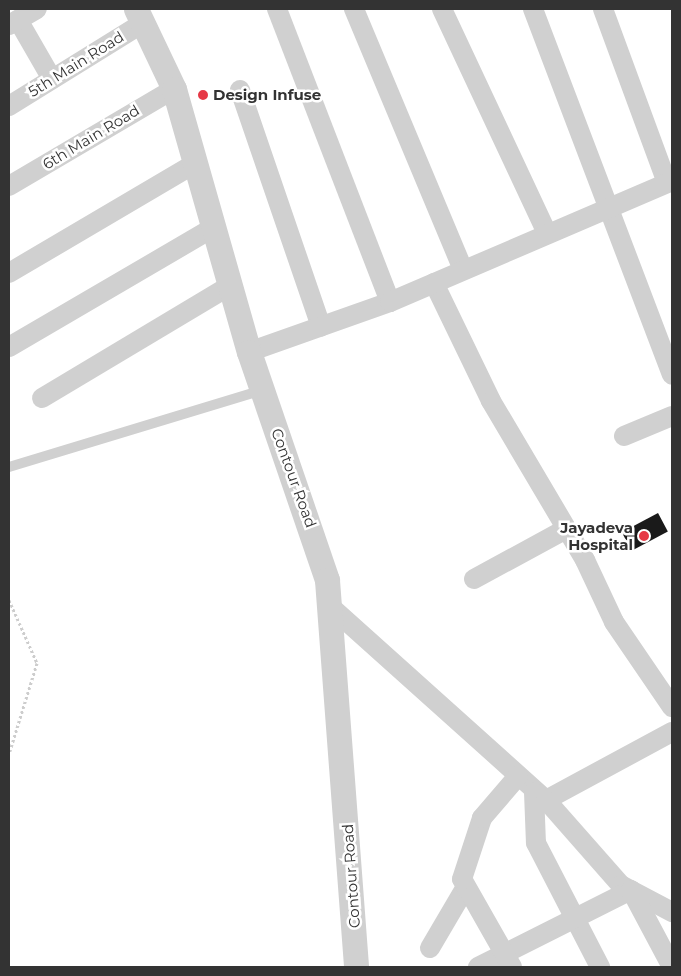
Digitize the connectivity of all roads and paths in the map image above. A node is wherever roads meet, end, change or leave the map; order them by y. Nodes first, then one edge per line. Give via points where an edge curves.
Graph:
1 (37, 9) edge
2 (278, 9) edge
3 (354, 9) edge
4 (442, 9) edge
5 (533, 9) edge
6 (603, 9) edge
7 (139, 16) edge
8 (13, 23) edge
9 (52, 79) junction
10 (174, 89) junction
11 (240, 90) dead end
12 (9, 106) edge
13 (194, 164) junction
14 (670, 182) edge
15 (9, 186) edge
16 (611, 206) junction
17 (211, 230) junction
18 (547, 233) junction
19 (463, 270) junction
20 (9, 273) edge
21 (434, 283) junction
22 (229, 286) junction
23 (390, 302) junction
24 (321, 327) junction
25 (9, 347) edge
26 (249, 352) junction
27 (672, 374) edge
28 (262, 390) junction
29 (42, 398) dead end
30 (672, 416) edge
31 (624, 436) dead end
32 (9, 467) edge
33 (566, 529) junction
34 (474, 579) dead end
35 (9, 600) edge
36 (332, 608) junction
37 (672, 707) edge
38 (672, 732) edge
39 (9, 754) edge
40 (518, 776) junction
41 (540, 796) junction
42 (464, 890) junction
43 (631, 890) junction
44 (672, 912) edge
45 (574, 918) junction
46 (430, 948) dead end
47 (508, 960) edge
48 (356, 967) edge
49 (478, 967) edge
50 (600, 967) edge
51 (672, 967) edge

1 - 8 street
2 - 23 street
3 - 19 street
4 - 18 street
5 - 16 street
6 - 14 street
7 - 9 street, 5th Main Road
7 - 10 street, Contour Road
8 - 9 street
9 - 12 street, 5th Main Road
10 - 13 street, Contour Road
10 - 15 street, 6th Main Road
11 - 24 street
13 - 17 street, Contour Road
13 - 20 street
14 - 16 street
16 - 18 street
16 - 27 street
17 - 22 street, Contour Road
17 - 25 street
18 - 19 street
19 - 21 street
21 - 23 street
21 - 33 street via 491,401
22 - 26 street, Contour Road
22 - 29 street
23 - 24 street
24 - 26 street
26 - 28 street, Contour Road
28 - 32 lane
28 - 36 street, Contour Road via 320,552
30 - 31 street
33 - 34 street
33 - 37 street via 614,622
35 - 39 path via 37,663
36 - 40 street
36 - 48 street, Contour Road
38 - 41 street
40 - 41 street
40 - 42 street via 475,832 463,868
41 - 43 street via 621,885
41 - 45 street via 536,842
42 - 46 street
42 - 47 street
43 - 44 street
43 - 45 street
43 - 51 street
45 - 47 street
45 - 50 street
47 - 49 street

